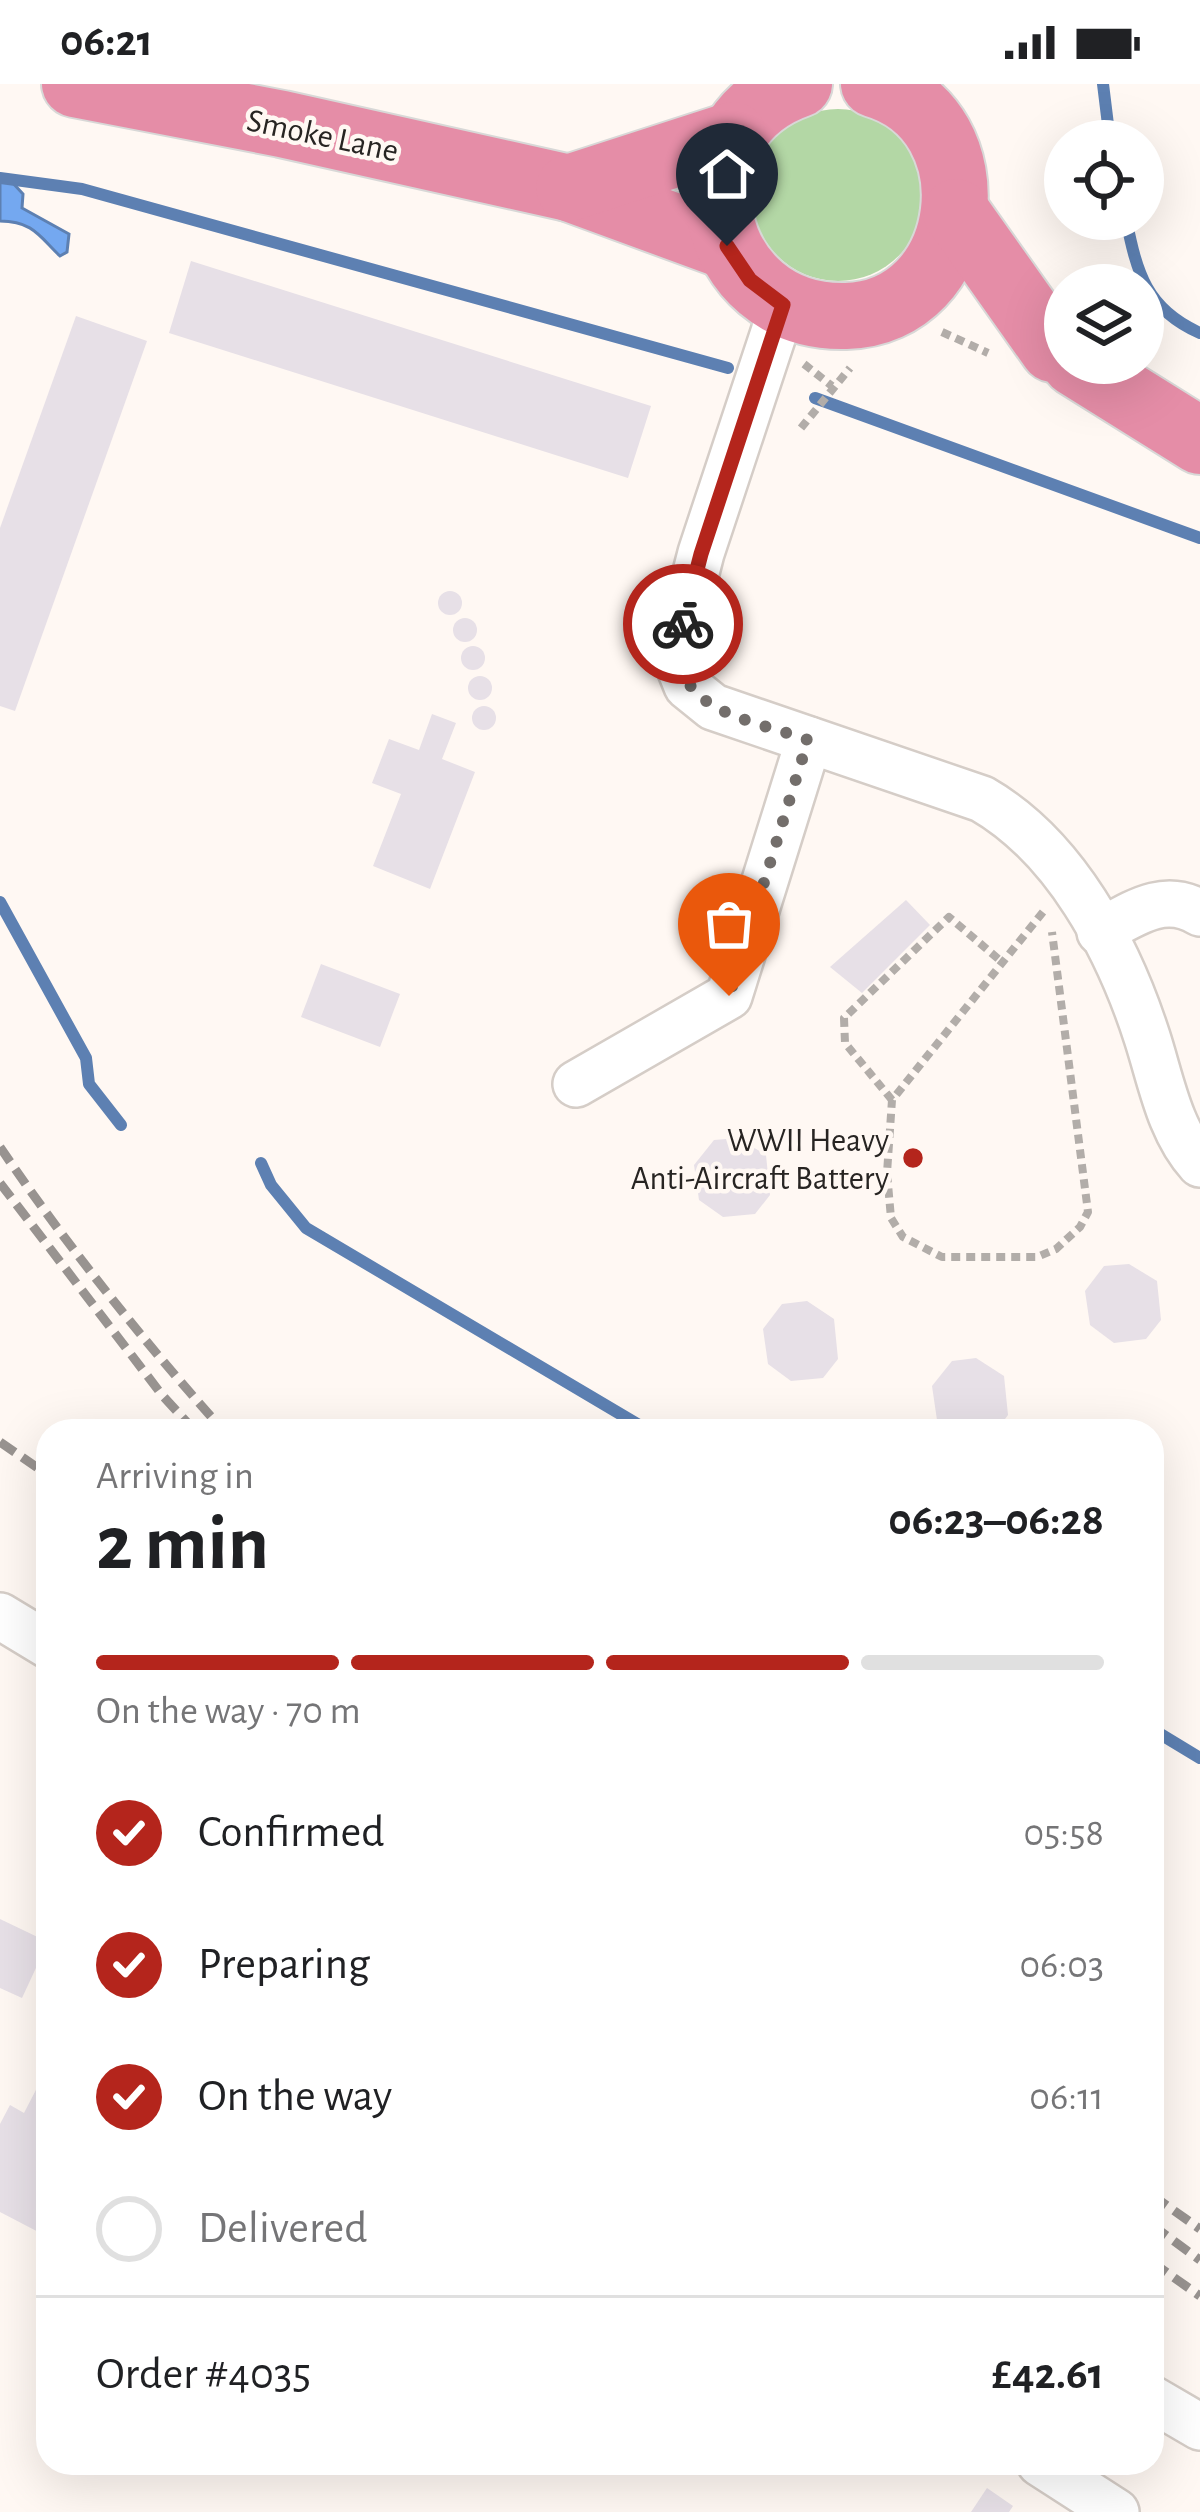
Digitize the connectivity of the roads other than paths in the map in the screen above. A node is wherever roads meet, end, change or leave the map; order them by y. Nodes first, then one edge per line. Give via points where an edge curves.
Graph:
1 (75, 84) edge
2 (799, 84) edge
3 (874, 84) edge
4 (937, 106) edge
5 (734, 135) junction
6 (569, 188) junction
7 (956, 212) junction
8 (727, 246) junction
9 (783, 305) junction
10 (925, 310) junction
11 (1044, 350) edge
12 (1044, 355) edge
13 (1096, 384) edge
14 (1200, 441) edge
15 (808, 740) junction
16 (1200, 913) edge
17 (1100, 932) junction
18 (576, 1084) dead end
19 (1200, 1164) edge
20 (0, 1616) edge
21 (36, 1638) edge
22 (1164, 2406) edge
23 (1200, 2428) edge
24 (1059, 2475) edge
25 (1116, 2512) edge

1 - 6 highway, Smoke Lane
2 - 5 highway via 754,109
3 - 4 highway via 911,104
4 - 7 highway
5 - 6 highway
5 - 8 highway via 717,209
6 - 8 highway, Smoke Lane
7 - 10 highway
7 - 11 highway
8 - 9 highway via 750,280
9 - 10 highway via 817,316
9 - 15 lane via 701,554 677,661 688,686 713,707
10 - 12 highway via 983,313
13 - 14 highway
15 - 17 lane via 999,809 1049,854
15 - 18 lane via 729,996
16 - 17 lane via 1162,902
17 - 19 lane via 1142,1022 1175,1126
20 - 21 lane
22 - 23 lane
24 - 25 lane

